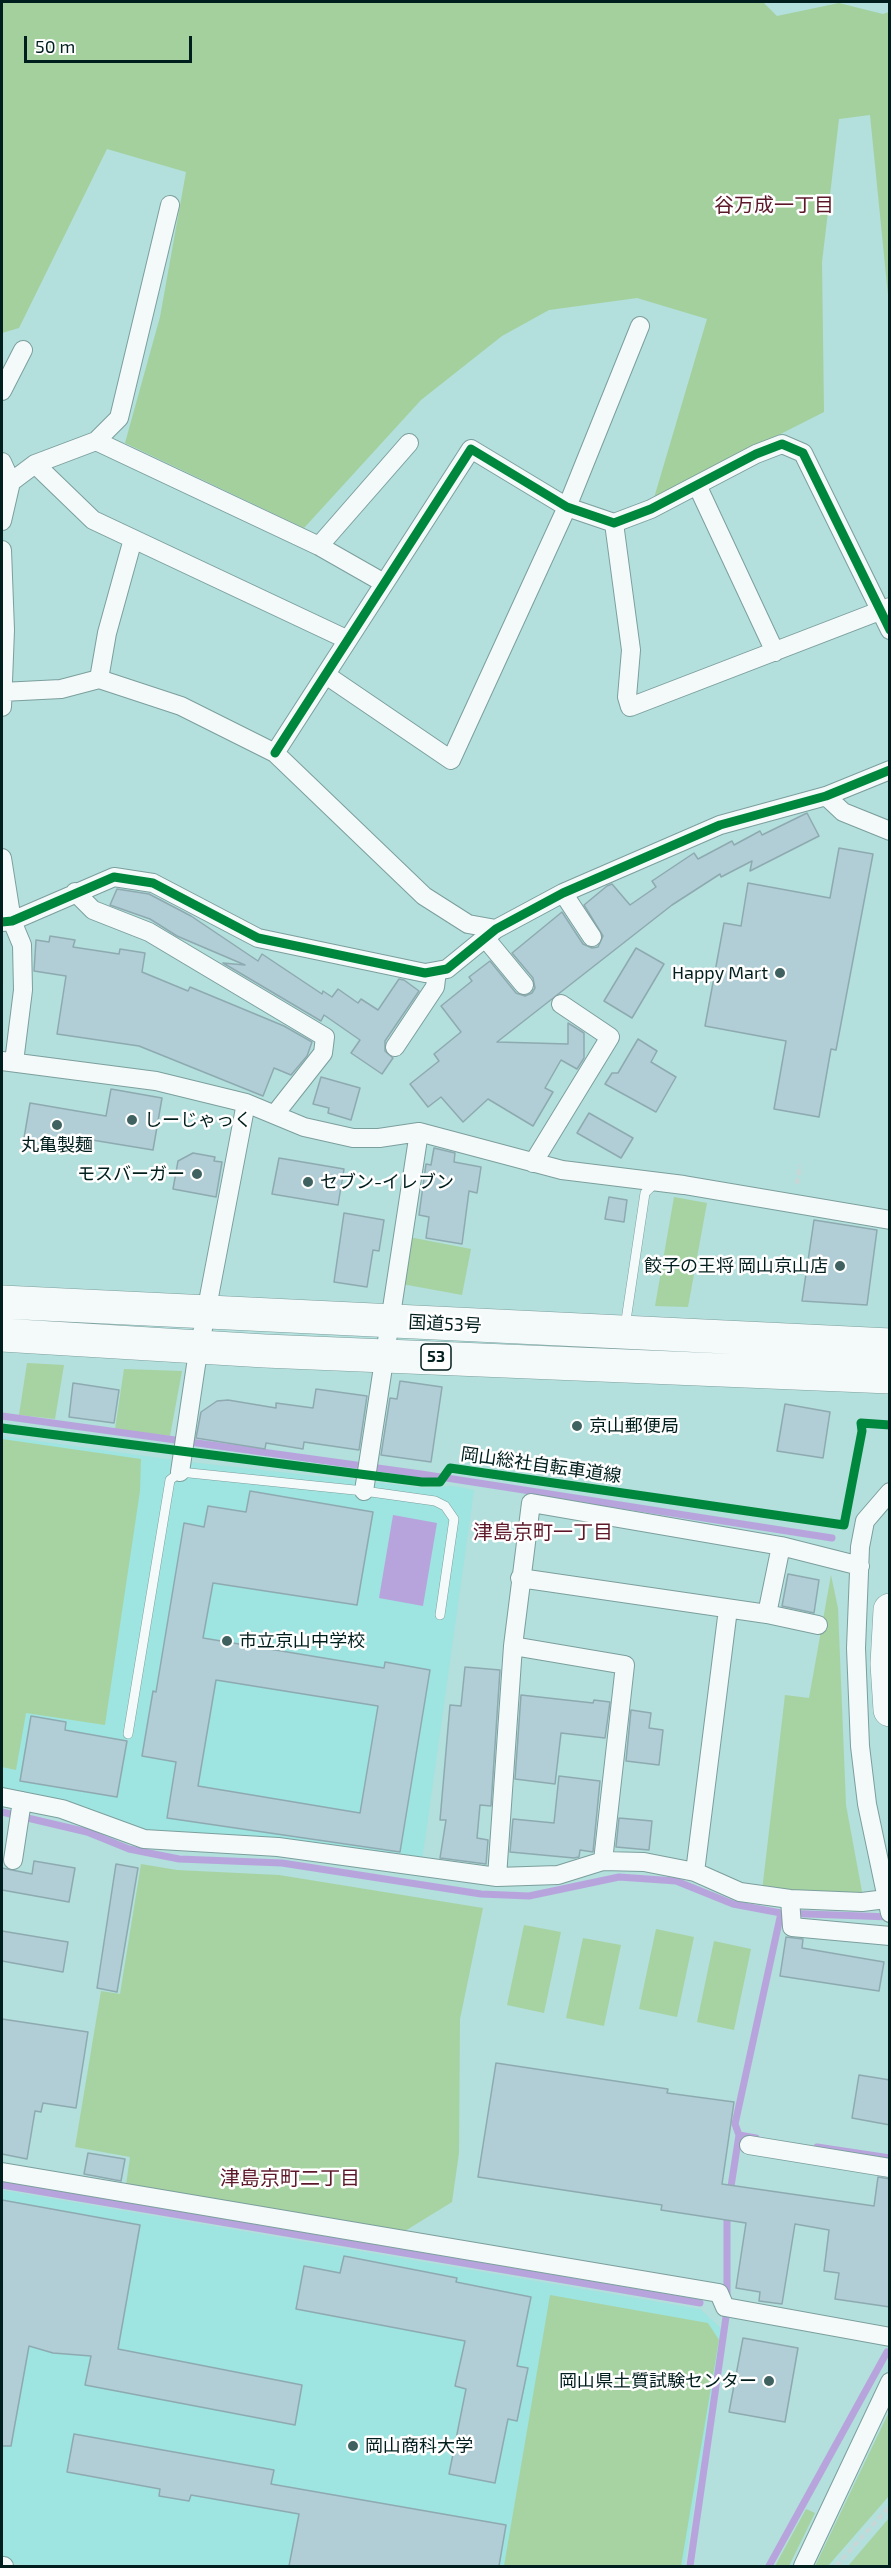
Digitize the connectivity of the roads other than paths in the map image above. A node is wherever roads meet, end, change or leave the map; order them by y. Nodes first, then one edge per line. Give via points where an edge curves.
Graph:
1 (170, 205) dead end
2 (640, 326) dead end
3 (23, 350) dead end
4 (2, 391) edge
5 (96, 441) junction
6 (409, 443) dead end
7 (2, 462) edge
8 (35, 464) junction
9 (11, 482) junction
10 (697, 485) junction
11 (567, 507) junction
12 (2, 521) edge
13 (614, 523) junction
14 (133, 539) junction
15 (319, 546) junction
16 (2, 550) edge
17 (384, 583) junction
18 (885, 609) edge
19 (890, 630) edge
20 (346, 639) junction
21 (775, 652) junction
22 (326, 675) junction
23 (99, 679) junction
24 (2, 697) edge
25 (274, 753) junction
26 (890, 770) edge
27 (826, 796) junction
28 (890, 831) edge
29 (2, 858) edge
30 (75, 892) junction
31 (563, 893) junction
32 (7, 921) edge
33 (491, 934) junction
34 (592, 937) dead end
35 (437, 971) junction
36 (524, 985) dead end
37 (561, 1004) dead end
38 (395, 1047) dead end
39 (8, 1061) edge
40 (246, 1103) junction
41 (275, 1114) junction
42 (419, 1132) junction
43 (533, 1163) junction
44 (656, 1182) junction
45 (890, 1220) edge
46 (2, 1302) edge
47 (208, 1310) junction
48 (388, 1321) junction
49 (625, 1334) junction
50 (2, 1335) edge
51 (890, 1345) edge
52 (200, 1347) junction
53 (386, 1354) junction
54 (883, 1381) edge
55 (180, 1472) junction
56 (364, 1491) junction
57 (890, 1492) edge
58 (781, 1546) junction
59 (860, 1566) junction
60 (520, 1578) junction
61 (728, 1609) junction
62 (890, 1610) edge
63 (767, 1614) junction
64 (440, 1615) dead end
65 (818, 1625) dead end
66 (513, 1646) junction
67 (890, 1710) edge
68 (128, 1734) dead end
69 (2, 1797) edge
70 (22, 1803) junction
71 (13, 1860) dead end
72 (603, 1861) junction
73 (695, 1872) junction
74 (497, 1877) junction
75 (888, 1906) edge
76 (790, 1908) junction
77 (890, 1936) edge
78 (749, 2145) dead end
79 (890, 2168) edge
80 (2, 2172) edge
81 (890, 2337) edge
82 (890, 2382) edge
83 (803, 2566) edge

1 - 5 street via 120,418
2 - 11 street
3 - 4 street
5 - 8 street
5 - 15 street
6 - 15 street
7 - 9 street
8 - 9 street
8 - 14 street via 93,520
9 - 12 street
10 - 13 street
10 - 18 street via 782,444 803,453
10 - 21 street
11 - 13 street
11 - 17 street via 471,448
11 - 22 street via 451,760
13 - 21 street via 631,650 627,697 630,707
14 - 20 street
14 - 23 street via 107,633
15 - 17 street
16 - 24 street
17 - 20 street
18 - 19 street
18 - 21 street
20 - 22 street
22 - 25 street
23 - 24 street via 62,689
23 - 25 street via 180,706
25 - 33 street via 424,896
26 - 27 street
27 - 28 street via 843,812
27 - 31 street via 720,825
29 - 32 street
30 - 32 street
30 - 35 street via 114,877 153,883 258,938 425,973
30 - 41 street via 93,910 149,932 325,1037 323,1053
31 - 33 street
31 - 34 street
32 - 39 street via 22,945 23,990
33 - 35 street via 447,969
33 - 36 street
35 - 38 street via 435,987
37 - 43 street via 610,1037
39 - 40 street via 156,1081
40 - 41 street
40 - 47 street
41 - 42 street via 353,1138
42 - 43 street
42 - 48 street
43 - 44 street
44 - 45 street
44 - 49 lane via 645,1193
46 - 47 highway, 国道53号 / 53
47 - 48 highway, 国道53号 / 53
47 - 52 street
48 - 49 highway, 国道53号 / 53
48 - 53 street
49 - 51 highway, 国道53号 / 53
50 - 52 highway, 国道53号 / 53
52 - 53 highway, 国道53号 / 53
52 - 55 street
53 - 54 highway, 国道53号 / 53
53 - 56 street
55 - 56 lane
55 - 68 lane via 170,1480
56 - 64 lane via 435,1501 445,1506 454,1519
57 - 59 street via 865,1521
58 - 59 street
58 - 60 street via 531,1503
58 - 63 street
59 - 75 street via 856,1648 860,1746 867,1804
60 - 61 street
60 - 66 street
61 - 63 street
61 - 73 street
62 - 67 highway
63 - 65 street
66 - 72 street via 625,1665
66 - 74 street
69 - 70 street
70 - 71 street
70 - 74 street via 62,1809 144,1839 278,1846
72 - 73 street via 644,1862
72 - 74 street via 558,1875
73 - 76 street
75 - 76 street via 862,1902
76 - 77 street via 792,1927
78 - 79 street
80 - 81 street via 719,2293 725,2307
82 - 83 street

